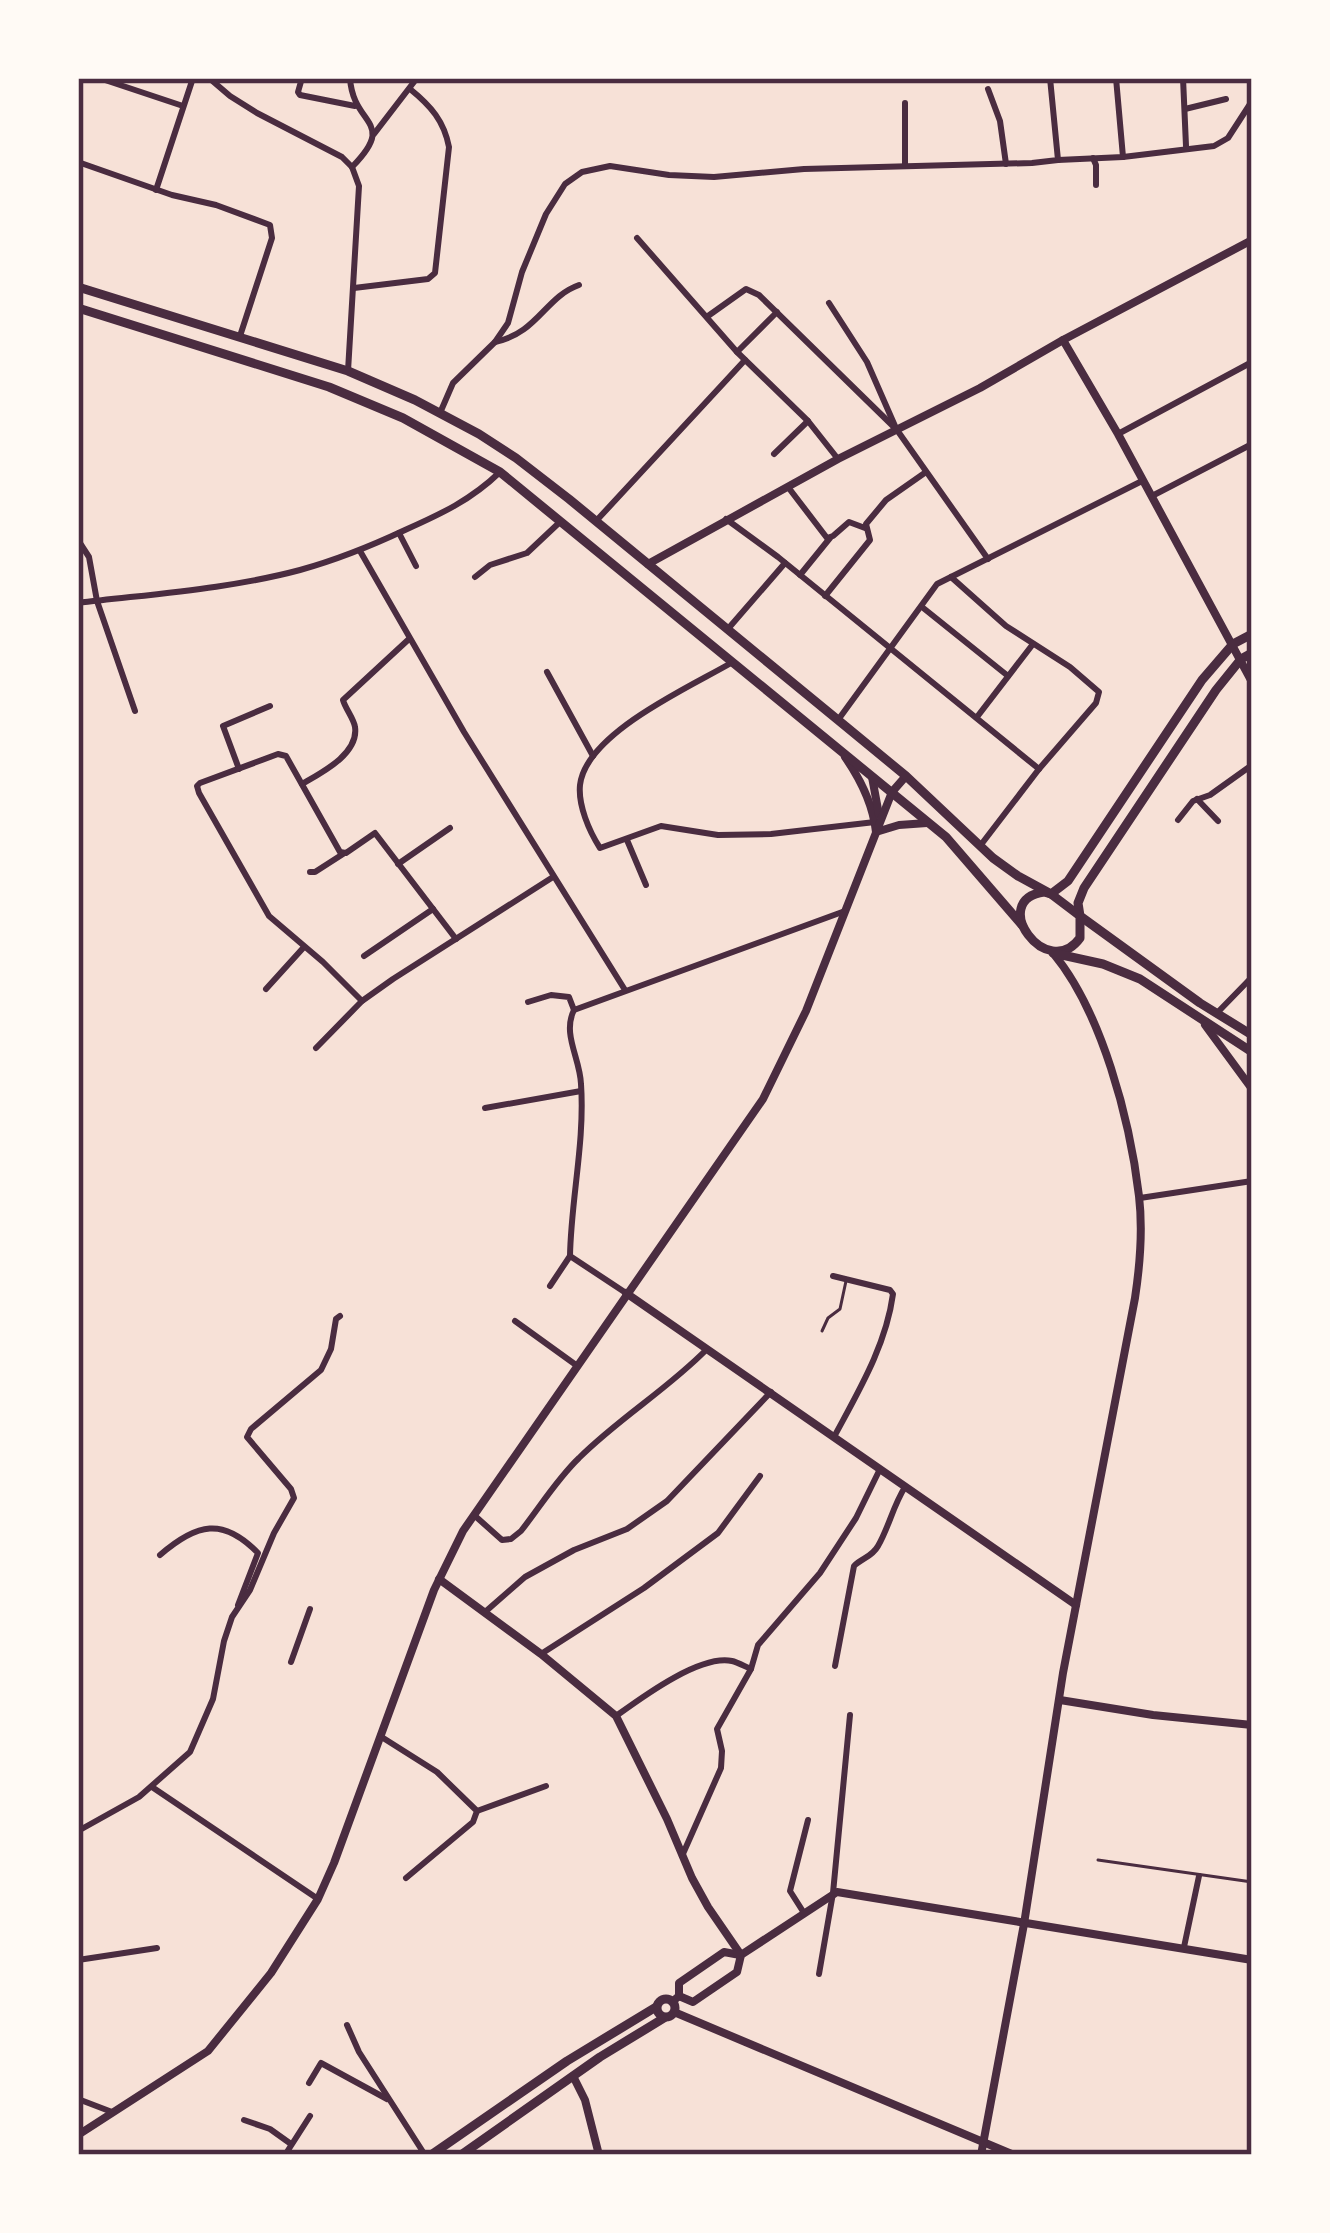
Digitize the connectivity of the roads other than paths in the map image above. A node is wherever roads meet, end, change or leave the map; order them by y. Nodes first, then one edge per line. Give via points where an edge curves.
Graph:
1 (99, 78) edge
2 (193, 78) edge
3 (209, 78) edge
4 (224, 78) edge
5 (302, 78) edge
6 (350, 78) edge
7 (417, 78) edge
8 (1050, 78) edge
9 (1116, 78) edge
10 (1183, 78) edge
11 (217, 86) junction
12 (410, 88) junction
13 (988, 89) dead end
14 (1226, 99) dead end
15 (1252, 101) edge
16 (905, 103) dead end
17 (183, 106) junction
18 (356, 106) junction
19 (1185, 109) junction
20 (996, 110) junction
21 (984, 112) dead end
22 (374, 134) junction
23 (1186, 148) junction
24 (1093, 158) junction
25 (1123, 158) junction
26 (1058, 160) junction
27 (78, 162) edge
28 (1006, 164) junction
29 (352, 166) junction
30 (905, 166) junction
31 (1096, 185) dead end
32 (156, 190) junction
33 (637, 238) dead end
34 (1252, 240) edge
35 (579, 285) dead end
36 (78, 287) edge
37 (353, 288) junction
38 (829, 303) dead end
39 (78, 308) edge
40 (777, 312) junction
41 (708, 316) junction
42 (239, 338) junction
43 (1063, 340) junction
44 (494, 342) junction
45 (737, 352) junction
46 (745, 360) junction
47 (1250, 366) edge
48 (348, 371) junction
49 (440, 413) junction
50 (808, 421) junction
51 (896, 430) junction
52 (1118, 434) junction
53 (1252, 444) edge
54 (774, 454) dead end
55 (838, 460) junction
56 (928, 471) junction
57 (500, 472) junction
58 (1142, 481) junction
59 (788, 487) junction
60 (1152, 496) junction
61 (726, 520) junction
62 (561, 521) junction
63 (596, 522) junction
64 (866, 528) junction
65 (399, 533) junction
66 (830, 538) junction
67 (78, 540) edge
68 (360, 550) junction
69 (988, 559) junction
70 (785, 562) junction
71 (646, 564) junction
72 (416, 566) dead end
73 (800, 575) junction
74 (475, 577) dead end
75 (951, 577) junction
76 (632, 580) junction
77 (825, 596) junction
78 (97, 601) junction
79 (78, 603) edge
80 (921, 606) junction
81 (727, 630) junction
82 (1252, 634) edge
83 (410, 639) junction
84 (1034, 644) junction
85 (1233, 644) junction
86 (890, 649) junction
87 (1252, 653) edge
88 (1241, 659) junction
89 (731, 663) junction
90 (547, 672) dead end
91 (1009, 676) junction
92 (1252, 682) edge
93 (270, 706) dead end
94 (135, 710) dead end
95 (977, 717) junction
96 (838, 720) junction
97 (840, 751) junction
98 (593, 756) junction
99 (1252, 765) edge
100 (239, 769) junction
101 (1040, 769) junction
102 (871, 776) junction
103 (906, 776) junction
104 (302, 784) junction
105 (892, 792) junction
106 (1197, 799) junction
107 (1178, 820) dead end
108 (1218, 821) dead end
109 (928, 823) junction
110 (877, 825) junction
111 (450, 828) dead end
112 (627, 840) junction
113 (980, 847) junction
114 (343, 854) junction
115 (398, 864) junction
116 (310, 872) dead end
117 (553, 877) junction
118 (646, 885) dead end
119 (1051, 894) junction
120 (433, 909) junction
121 (845, 910) junction
122 (1080, 916) junction
123 (1022, 925) junction
124 (456, 938) junction
125 (304, 947) junction
126 (1053, 952) junction
127 (364, 956) dead end
128 (1252, 976) edge
129 (266, 989) dead end
130 (625, 990) junction
131 (362, 1001) junction
132 (528, 1002) dead end
133 (574, 1010) junction
134 (1216, 1013) junction
135 (1229, 1021) junction
136 (1204, 1024) junction
137 (1252, 1035) edge
138 (316, 1048) dead end
139 (1248, 1050) edge
140 (1252, 1062) edge
141 (1252, 1089) edge
142 (581, 1091) junction
143 (484, 1108) dead end
144 (1252, 1181) edge
145 (1140, 1198) junction
146 (570, 1256) junction
147 (833, 1276) dead end
148 (846, 1279) junction
149 (550, 1286) dead end
150 (626, 1293) junction
151 (340, 1316) dead end
152 (515, 1322) dead end
153 (822, 1331) dead end
154 (707, 1348) junction
155 (576, 1365) junction
156 (771, 1392) junction
157 (834, 1437) junction
158 (880, 1469) junction
159 (760, 1476) dead end
160 (905, 1486) junction
161 (474, 1515) junction
162 (160, 1555) dead end
163 (439, 1579) junction
164 (1076, 1605) junction
165 (238, 1607) junction
166 (310, 1609) dead end
167 (485, 1612) junction
168 (541, 1654) junction
169 (291, 1661) dead end
170 (835, 1666) dead end
171 (751, 1670) junction
172 (1060, 1700) junction
173 (850, 1715) dead end
174 (616, 1716) junction
175 (1252, 1725) edge
176 (380, 1736) junction
177 (546, 1786) dead end
178 (152, 1787) junction
179 (477, 1811) junction
180 (808, 1820) dead end
181 (78, 1831) edge
182 (682, 1856) junction
183 (1098, 1860) dead end
184 (1199, 1876) junction
185 (406, 1878) dead end
186 (1252, 1882) edge
187 (833, 1893) junction
188 (318, 1899) junction
189 (804, 1913) junction
190 (1024, 1924) junction
191 (157, 1948) dead end
192 (1184, 1948) junction
193 (741, 1955) junction
194 (78, 1960) edge
195 (1252, 1960) edge
196 (819, 1974) dead end
197 (672, 2007) junction
198 (347, 2026) dead end
199 (592, 2044) junction
200 (599, 2057) junction
201 (567, 2060) junction
202 (573, 2076) junction
203 (310, 2083) dead end
204 (78, 2099) edge
205 (391, 2101) junction
206 (112, 2112) junction
207 (310, 2116) dead end
208 (244, 2120) dead end
209 (78, 2134) edge
210 (983, 2143) junction
211 (291, 2144) junction
212 (285, 2155) edge
213 (428, 2155) edge
214 (461, 2155) edge
215 (599, 2155) edge
216 (980, 2155) edge
217 (1014, 2155) edge

1 - 17 street
2 - 17 street
3 - 11 street
4 - 11 street
5 - 18 street via 300,95
6 - 18 street
7 - 12 street
8 - 26 street
9 - 25 street
10 - 19 street
11 - 29 street
12 - 22 street
12 - 37 street via 440,119 449,147 435,273
13 - 20 street
14 - 19 street
15 - 23 street via 1224,141
16 - 30 street
17 - 32 street
18 - 22 street
19 - 23 street
20 - 21 street
20 - 28 street
22 - 29 street
23 - 25 street
24 - 25 street
24 - 26 street
24 - 31 street
26 - 28 street
27 - 32 street
28 - 30 street
29 - 37 street via 359,186
30 - 44 street via 714,177 610,166 582,172 546,214 512,315
32 - 42 street via 271,225
33 - 41 street
34 - 43 street
35 - 44 street via 524,331
36 - 42 main road
37 - 48 street
38 - 51 street via 867,362
39 - 57 main road via 329,387
40 - 41 street via 746,290
40 - 45 street
40 - 51 street
41 - 45 street
42 - 48 main road
43 - 51 street
43 - 52 street
44 - 49 street via 453,383
45 - 46 street
46 - 50 street
46 - 63 street
47 - 52 street
48 - 49 main road
49 - 63 main road via 515,458
50 - 54 street
50 - 55 street
51 - 55 street
51 - 56 street
52 - 58 street
53 - 60 street
55 - 59 street
56 - 64 street via 886,500
56 - 69 street
57 - 62 main road
57 - 65 street via 458,506
58 - 60 street
58 - 69 street
59 - 61 street
59 - 66 street
60 - 85 street
61 - 70 street
61 - 71 street
62 - 74 street via 527,553
62 - 76 main road
63 - 71 main road
64 - 66 street via 849,522
64 - 77 street via 871,540
65 - 68 street
65 - 72 street
66 - 73 street
67 - 78 street
68 - 78 street via 254,580
68 - 83 street
69 - 75 street
70 - 73 street
70 - 81 street
71 - 76 main road
71 - 81 main road
73 - 77 street
75 - 80 street
75 - 84 street
76 - 89 main road
77 - 86 street
78 - 79 street
78 - 94 street
80 - 86 street
80 - 91 street
81 - 96 main road
82 - 85 main road
83 - 104 street via 343,700 355,727 351,743
83 - 117 street
84 - 91 street
84 - 101 street via 1099,698
85 - 88 street
85 - 119 main road via 1068,881
86 - 95 street
86 - 96 street
87 - 88 main road
88 - 92 street
88 - 122 main road via 1084,887
89 - 97 main road
89 - 98 street via 663,699
90 - 98 street
91 - 95 street
93 - 100 street via 224,726
95 - 101 street
96 - 103 main road
97 - 102 main road
97 - 110 street
98 - 112 street via 580,788 588,824 600,848
99 - 106 street
100 - 104 street via 282,754
100 - 125 street via 198,790 269,916
101 - 113 street
102 - 105 main road
102 - 110 street
103 - 105 street
103 - 113 main road
104 - 114 street
105 - 109 main road
105 - 110 street
106 - 107 street
106 - 108 street
109 - 110 street
109 - 123 main road
110 - 112 street via 718,835 661,826
110 - 121 street
111 - 115 street
112 - 118 street
113 - 119 main road
114 - 115 street via 375,833
114 - 116 street
115 - 120 street
117 - 124 street
117 - 130 street
119 - 122 main road
119 - 123 main road via 1025,899
120 - 124 street
120 - 127 street
121 - 130 street
121 - 150 street via 763,1099
122 - 126 main road via 1076,944
122 - 134 main road
123 - 126 main road
124 - 131 street
125 - 129 street
125 - 131 street
126 - 136 main road via 1121,970
126 - 145 street via 1086,1002
128 - 134 street
130 - 133 street
131 - 138 street
132 - 133 street via 561,995
133 - 142 street via 569,1028
134 - 135 main road
135 - 137 main road
135 - 139 main road
136 - 139 main road
136 - 141 street
139 - 140 street
142 - 143 street
142 - 146 street
144 - 145 street
145 - 164 street via 1136,1298
146 - 149 street
146 - 150 street
147 - 148 street
148 - 153 lane via 840,1309
148 - 157 street via 893,1294 868,1375
150 - 154 street
150 - 155 street
151 - 165 street via 323,1366 247,1436 294,1498
152 - 155 street
154 - 156 street
154 - 161 street via 576,1460 521,1532 502,1540
155 - 161 street
156 - 157 street
156 - 167 street via 659,1507 536,1570
157 - 158 street
158 - 160 street
158 - 171 street via 820,1573 758,1645
159 - 168 street via 718,1533
160 - 164 street
160 - 170 street via 879,1545 854,1566
161 - 163 street
162 - 165 street via 206,1528 237,1534 258,1553
163 - 167 street
163 - 176 street
164 - 172 street
165 - 178 street via 194,1745
166 - 169 street
167 - 168 street
168 - 174 street
171 - 174 street via 735,1661 707,1664
171 - 182 street via 717,1729 721,1768
172 - 175 street
172 - 190 street
173 - 187 street
174 - 182 street
176 - 179 street
176 - 188 street
177 - 179 street
178 - 181 street
178 - 188 street
179 - 185 street
180 - 189 street via 790,1889
182 - 193 street
183 - 184 lane
184 - 186 lane
184 - 192 street
187 - 189 street
187 - 190 street
187 - 196 street
188 - 206 street via 208,2051
189 - 193 street
190 - 192 street
190 - 210 street
191 - 194 street
192 - 195 street
193 - 197 street via 737,1972
193 - 197 street via 724,1952 680,1983
197 - 199 main road via 661,2000
197 - 200 main road
197 - 210 street
198 - 205 street
199 - 200 main road
199 - 201 main road
200 - 202 main road
201 - 202 main road
201 - 213 main road
202 - 214 main road
202 - 215 street
203 - 205 street via 321,2063
204 - 206 street
205 - 213 street
206 - 209 street
207 - 211 street
208 - 211 street
210 - 216 street
210 - 217 street
211 - 212 street

